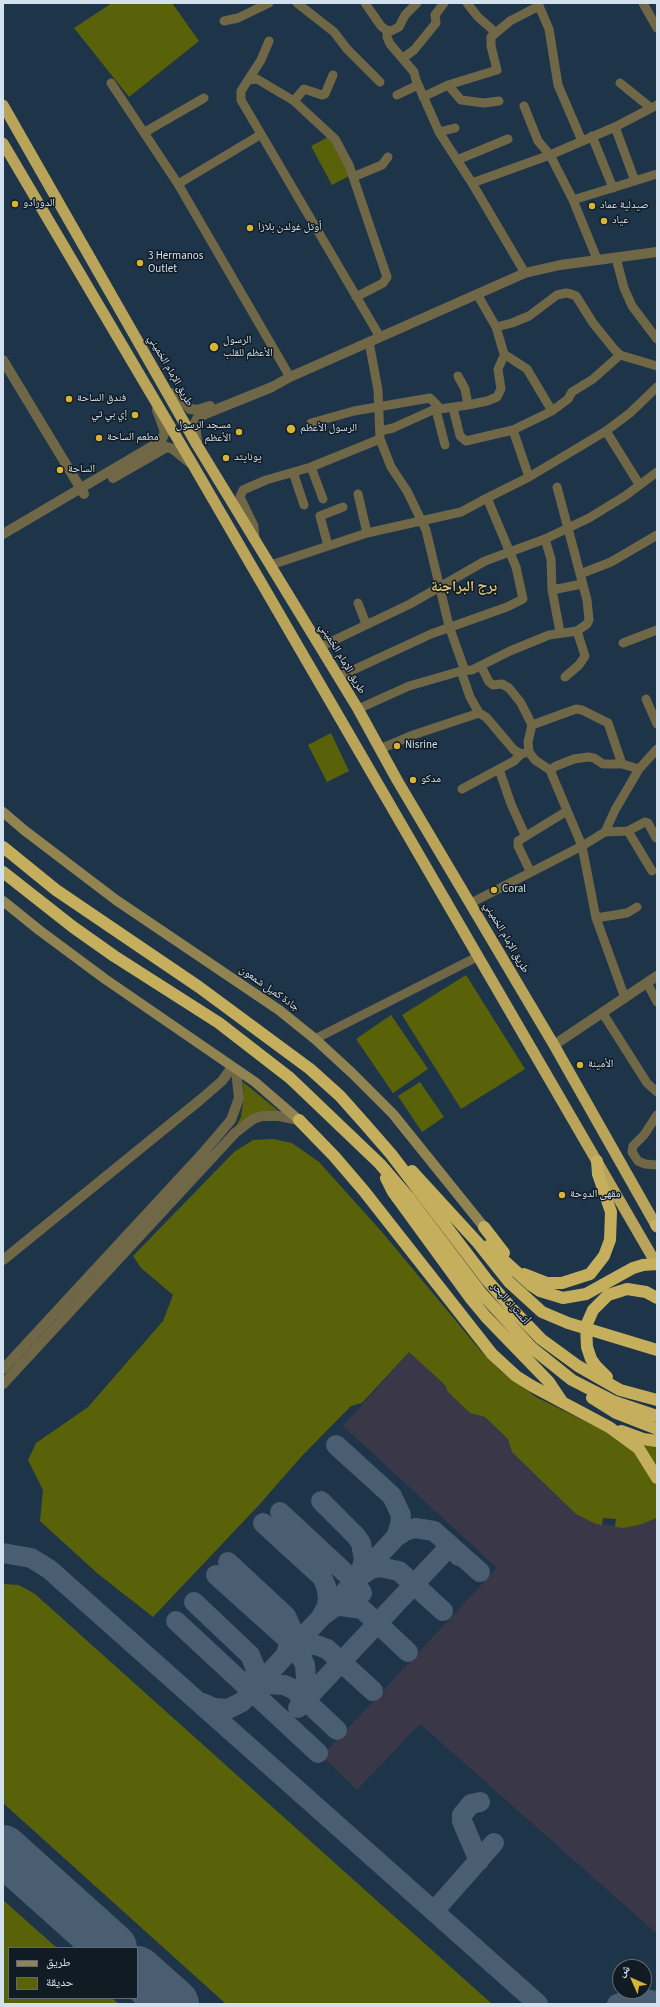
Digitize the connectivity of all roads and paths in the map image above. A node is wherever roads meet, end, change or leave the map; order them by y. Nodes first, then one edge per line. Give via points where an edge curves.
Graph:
1 (269, 3) edge
2 (298, 3) edge
3 (365, 3) edge
4 (417, 3) edge
5 (444, 3) edge
6 (467, 3) edge
7 (643, 3) edge
8 (539, 5) edge
9 (224, 21) dead end
10 (657, 28) edge
11 (387, 31) junction
12 (495, 32) junction
13 (269, 41) dead end
14 (403, 58) junction
15 (333, 75) dead end
16 (249, 80) junction
17 (380, 82) dead end
18 (111, 83) dead end
19 (620, 83) dead end
20 (418, 85) junction
21 (448, 85) junction
22 (397, 95) dead end
23 (423, 97) junction
24 (204, 98) dead end
25 (294, 101) junction
26 (499, 101) dead end
27 (3, 106) edge
28 (524, 106) dead end
29 (654, 107) edge
30 (615, 127) junction
31 (455, 128) dead end
32 (145, 132) junction
33 (439, 132) junction
34 (260, 135) junction
35 (592, 136) junction
36 (508, 139) dead end
37 (582, 141) junction
38 (3, 143) edge
39 (550, 155) junction
40 (388, 157) dead end
41 (457, 160) junction
42 (657, 174) edge
43 (353, 176) junction
44 (635, 181) junction
45 (472, 183) junction
46 (178, 184) junction
47 (613, 188) junction
48 (573, 200) junction
49 (657, 252) edge
50 (616, 258) junction
51 (597, 259) junction
52 (525, 274) junction
53 (477, 294) junction
54 (356, 297) junction
55 (496, 327) junction
56 (380, 337) junction
57 (657, 339) edge
58 (369, 342) junction
59 (620, 355) junction
60 (507, 356) junction
61 (3, 360) edge
62 (657, 366) edge
63 (458, 376) dead end
64 (289, 377) junction
65 (657, 387) edge
66 (167, 392) junction
67 (155, 401) junction
68 (468, 405) junction
69 (380, 408) junction
70 (452, 408) junction
71 (436, 410) junction
72 (552, 411) junction
73 (199, 413) junction
74 (310, 423) dead end
75 (513, 430) junction
76 (606, 431) junction
77 (380, 435) junction
78 (197, 445) junction
79 (445, 445) dead end
80 (193, 465) junction
81 (311, 467) junction
82 (293, 472) junction
83 (657, 472) edge
84 (529, 477) junction
85 (638, 484) junction
86 (557, 487) dead end
87 (83, 491) junction
88 (358, 494) dead end
89 (488, 498) junction
90 (323, 499) dead end
91 (304, 505) dead end
92 (343, 507) dead end
93 (421, 519) junction
94 (568, 528) junction
95 (367, 532) junction
96 (3, 534) edge
97 (657, 536) edge
98 (255, 539) junction
99 (545, 539) junction
100 (3, 540) edge
101 (328, 546) junction
102 (509, 552) junction
103 (272, 565) junction
104 (580, 574) junction
105 (582, 584) junction
106 (441, 587) junction
107 (552, 590) junction
108 (358, 603) dead end
109 (366, 624) junction
110 (449, 626) junction
111 (657, 630) edge
112 (577, 631) junction
113 (560, 632) junction
114 (623, 643) dead end
115 (320, 647) junction
116 (482, 666) junction
117 (462, 671) junction
118 (338, 677) junction
119 (565, 677) dead end
120 (646, 700) dead end
121 (358, 709) junction
122 (479, 713) junction
123 (657, 724) edge
124 (532, 725) junction
125 (657, 749) edge
126 (382, 752) junction
127 (525, 753) junction
128 (622, 764) junction
129 (367, 766) junction
130 (498, 769) junction
131 (639, 769) junction
132 (550, 770) junction
133 (462, 789) dead end
134 (403, 790) junction
135 (386, 800) junction
136 (567, 811) junction
137 (3, 812) edge
138 (628, 830) junction
139 (605, 832) junction
140 (525, 835) junction
141 (656, 838) edge
142 (582, 846) junction
143 (3, 847) edge
144 (652, 870) dead end
145 (530, 871) junction
146 (3, 872) edge
147 (3, 901) edge
148 (471, 903) junction
149 (637, 907) dead end
150 (596, 918) junction
151 (477, 956) junction
152 (657, 976) edge
153 (647, 983) junction
154 (625, 998) junction
155 (657, 1002) edge
156 (602, 1012) junction
157 (314, 1039) junction
158 (554, 1045) junction
159 (234, 1068) junction
160 (657, 1092) edge
161 (657, 1115) edge
162 (298, 1120) junction
163 (391, 1154) junction
164 (597, 1160) junction
165 (380, 1164) junction
166 (657, 1165) edge
167 (643, 1201) junction
168 (626, 1211) junction
169 (656, 1225) edge
170 (484, 1227) joint
171 (478, 1243) junction
172 (3, 1260) edge
173 (657, 1264) edge
174 (516, 1270) junction
175 (657, 1298) edge
176 (532, 1348) junction
177 (657, 1350) edge
178 (3, 1369) edge
179 (3, 1384) edge
180 (657, 1395) edge
181 (657, 1400) edge
182 (562, 1401) junction
183 (657, 1416) edge
184 (609, 1427) junction
185 (657, 1429) edge
186 (657, 1441) edge
187 (657, 1478) edge

1 - 9 street via 238,18
2 - 17 street via 334,32
3 - 11 street
4 - 11 street via 398,27 393,31
5 - 14 street via 435,15 436,23 414,50
6 - 12 street
7 - 10 street
8 - 12 street
8 - 37 street via 549,29 558,84
11 - 14 street via 388,40
12 - 21 street via 491,41 497,70
13 - 16 street
14 - 20 street via 414,72
15 - 25 street via 325,94 304,89
16 - 25 street via 256,79
16 - 34 street via 240,95 243,106
18 - 32 street
19 - 29 street
20 - 22 street
20 - 23 street
21 - 23 street
21 - 26 street via 461,100 484,103
23 - 33 street
24 - 32 street
25 - 43 street via 335,139
27 - 66 highway, طريق الإمام الخميني
28 - 39 street via 538,141
29 - 30 street
30 - 35 street
30 - 44 street
31 - 33 street
32 - 46 street
33 - 41 street
34 - 46 street
34 - 54 street
35 - 37 street
35 - 47 street
36 - 41 street
37 - 39 street
38 - 67 highway
39 - 45 street
39 - 48 street
40 - 43 street via 382,165
41 - 45 street
42 - 44 street
43 - 54 street via 388,277 383,283
44 - 47 street
45 - 52 street
46 - 64 street
47 - 48 street
48 - 51 street
49 - 50 street
50 - 51 street
50 - 57 street via 632,306
51 - 52 street
52 - 53 street
53 - 55 street
53 - 56 street
54 - 56 street
55 - 59 street via 529,316 557,295 566,292 576,296 593,323
55 - 60 street via 503,352
56 - 58 street
58 - 64 street
58 - 69 street
59 - 62 street
59 - 72 street
60 - 68 street via 503,358 498,369 501,389 497,397
60 - 72 street via 527,369
61 - 87 street
63 - 68 street via 465,390
64 - 73 street
65 - 76 street via 630,413
66 - 73 street via 177,395 187,407
66 - 78 highway, طريق الإمام الخميني
67 - 80 highway
67 - 87 street via 165,432 162,439
68 - 70 street
69 - 71 street via 428,398 436,403
69 - 74 street via 354,411
69 - 77 street
70 - 71 street
70 - 75 street via 460,436 466,441
71 - 77 street
71 - 79 street
72 - 75 street
73 - 78 street via 194,428
75 - 84 street
76 - 84 street
76 - 85 street
77 - 81 street
77 - 93 street via 391,467
78 - 98 highway, طريق الإمام الخميني
80 - 87 street via 167,447
80 - 129 highway
81 - 82 street
81 - 90 street
82 - 91 street
82 - 98 street via 247,488 240,494 254,526
83 - 85 street
84 - 89 street
85 - 94 street via 625,496
86 - 94 street
87 - 96 street
87 - 100 street
88 - 95 street
89 - 93 street via 461,512
89 - 102 street
92 - 101 street via 319,517
93 - 95 street
93 - 106 street via 430,540
94 - 99 street
94 - 104 street
95 - 101 street
97 - 104 street via 610,562
98 - 103 highway, طريق الإمام الخميني
99 - 102 street
99 - 107 street via 551,559
101 - 103 street
102 - 106 street via 485,561
102 - 110 street via 516,567 523,599 508,607
103 - 115 highway, طريق الإمام الخميني
104 - 105 street
105 - 107 street
105 - 112 street via 589,620
106 - 109 street
106 - 110 street
107 - 113 street
108 - 109 street
109 - 115 street
110 - 117 street
110 - 118 street
111 - 114 street
112 - 113 street
112 - 119 street via 585,656
113 - 116 street via 510,651
115 - 118 highway, طريق الإمام الخميني
116 - 117 street
116 - 124 street via 490,684 504,685 516,696
117 - 121 street via 409,686
117 - 122 street via 470,697
118 - 121 highway, طريق الإمام الخميني
120 - 123 street
121 - 126 highway, طريق الإمام الخميني
122 - 126 street via 413,735
122 - 127 street via 486,717 511,748
124 - 127 street
124 - 128 street via 576,709 582,710 608,723
125 - 131 street
126 - 129 highway via 384,766 381,770 374,771
126 - 134 highway, طريق الإمام الخميني
127 - 130 street
127 - 132 street
128 - 131 street
128 - 132 street via 603,764 588,757 574,759
129 - 135 highway
130 - 133 street
130 - 140 street
131 - 139 street
132 - 136 street
134 - 135 highway via 390,783 385,788
134 - 148 highway, طريق الإمام الخميني
135 - 151 highway
136 - 140 street
136 - 142 street
137 - 157 main road, جادة كميل شمعون via 116,900 279,1010
138 - 139 street
138 - 141 street via 645,822
138 - 144 street
139 - 142 street
140 - 145 street via 517,843
142 - 145 street
142 - 150 street
143 - 163 highway via 56,890 199,987 310,1069 340,1096
145 - 148 street
146 - 165 highway via 84,935 256,1050 324,1108
147 - 159 main road via 105,980
148 - 158 highway, طريق الإمام الخميني
149 - 150 street via 627,913
150 - 154 street
151 - 157 street
151 - 164 highway
152 - 153 street
153 - 154 street
153 - 155 street
154 - 156 street
156 - 158 street
156 - 160 street via 647,1083
157 - 170 main road, جادة كميل شمعون via 393,1114
158 - 167 highway, طريق الإمام الخميني
159 - 162 main road via 255,1082
159 - 172 street via 200,1100
159 - 178 street via 239,1098 230,1120 197,1160
161 - 166 street via 633,1146 632,1152 638,1161
162 - 179 street via 262,1116 253,1119 235,1133
162 - 182 highway via 364,1191 492,1354 516,1376
163 - 171 highway via 416,1175
163 - 181 highway, أتستراد البحر via 513,1310 541,1339 578,1366 620,1390
164 - 168 highway
164 - 174 highway via 598,1174 611,1212 610,1240 604,1256 590,1274 562,1283 547,1283
165 - 176 highway, أتستراد البحر via 482,1294
165 - 182 highway via 393,1192 471,1299 549,1382
167 - 168 highway via 643,1207 638,1213
167 - 169 highway, طريق الإمام الخميني
168 - 173 highway
170 - 174 highway
171 - 174 highway via 488,1246
171 - 177 highway via 509,1282 542,1312 568,1323
173 - 174 highway via 633,1268 586,1294 563,1298 540,1291
175 - 180 highway via 646,1292 627,1290 608,1295 593,1310 586,1326 587,1347 591,1359 603,1374 630,1388
176 - 183 highway, أتستراد البحر via 572,1380 615,1402
176 - 185 highway via 586,1395 616,1413
182 - 184 highway
184 - 186 highway
184 - 187 highway via 639,1448

